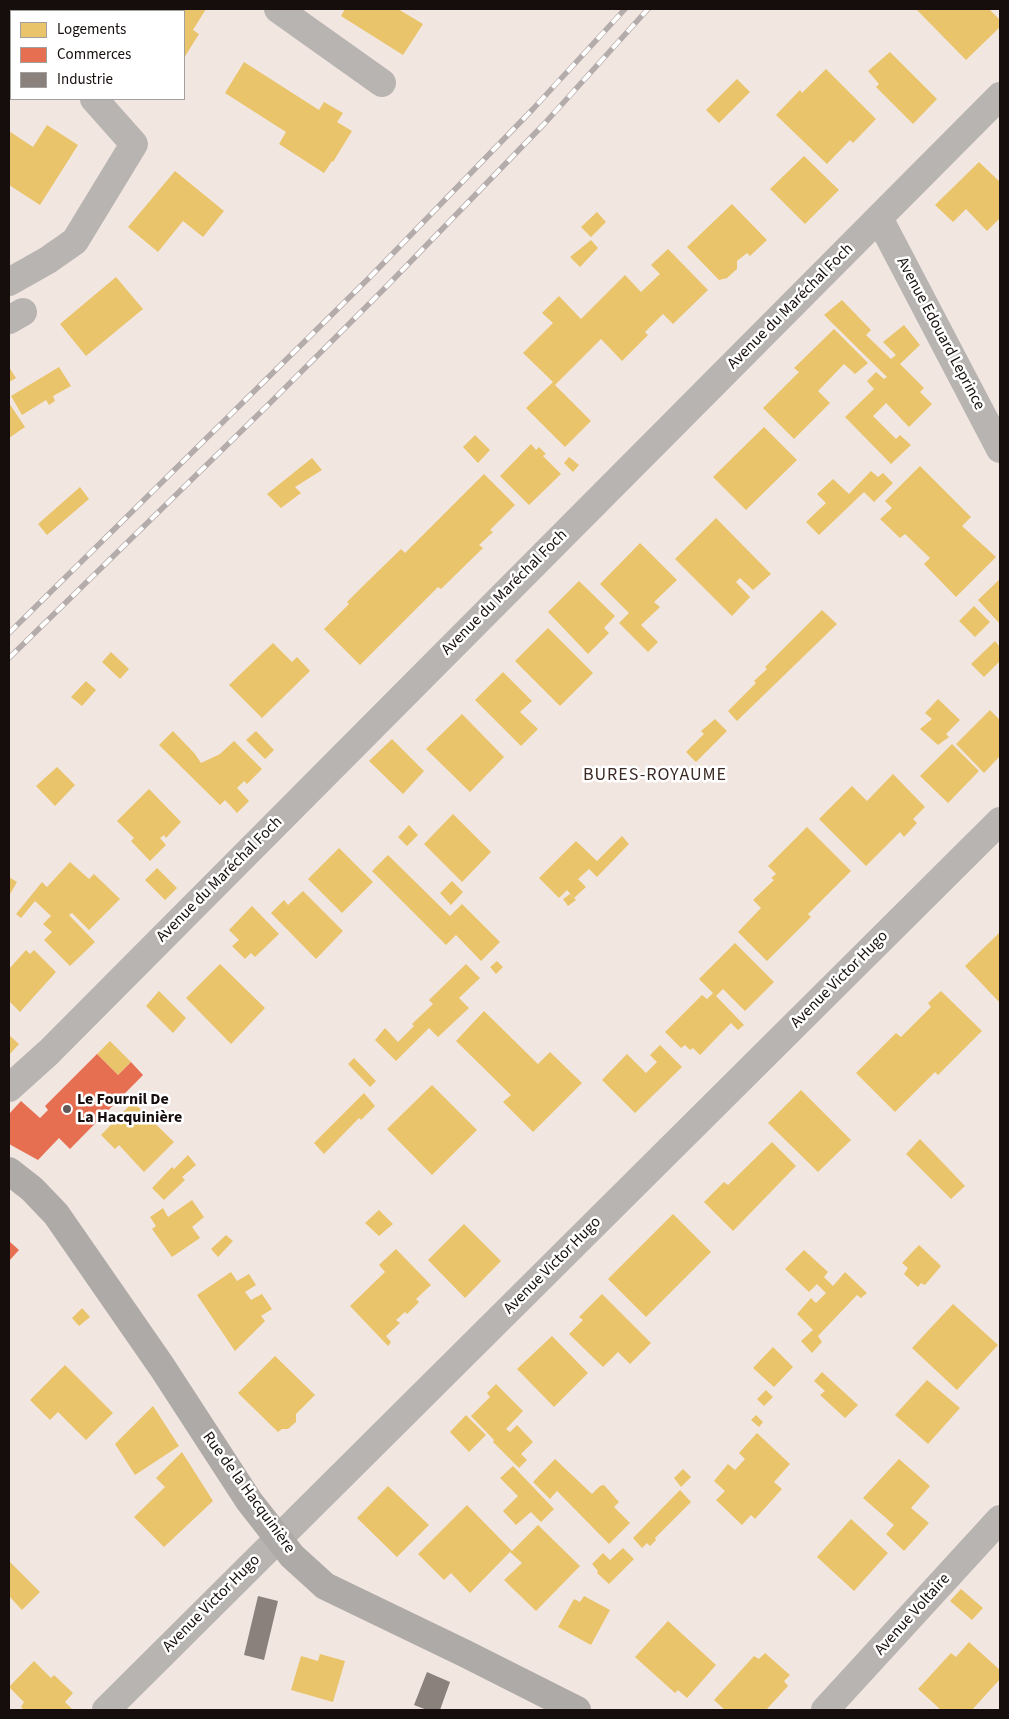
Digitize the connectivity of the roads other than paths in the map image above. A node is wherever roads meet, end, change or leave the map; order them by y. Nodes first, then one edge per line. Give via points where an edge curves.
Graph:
1 (278, 9) edge
2 (382, 84) dead end
3 (1000, 96) edge
4 (95, 100) edge
5 (879, 218) junction
6 (9, 282) edge
7 (1000, 449) edge
8 (1000, 821) edge
9 (9, 1088) edge
10 (9, 1170) edge
11 (1000, 1519) edge
12 (278, 1538) junction
13 (106, 1710) edge
14 (577, 1710) edge
15 (825, 1710) edge

1 - 2 street
3 - 5 street, Avenue du Maréchal Foch
4 - 6 street via 134,144 75,241
5 - 7 street, Avenue Edouard Leprince
5 - 9 street, Avenue du Maréchal Foch via 56,1045
8 - 12 street, Avenue Victor Hugo
10 - 12 street, Rue de la Hacquinière via 56,1214
11 - 15 street, Avenue Voltaire
12 - 13 street, Avenue Victor Hugo
12 - 14 street, Rue de la Hacquinière via 292,1556 325,1586

